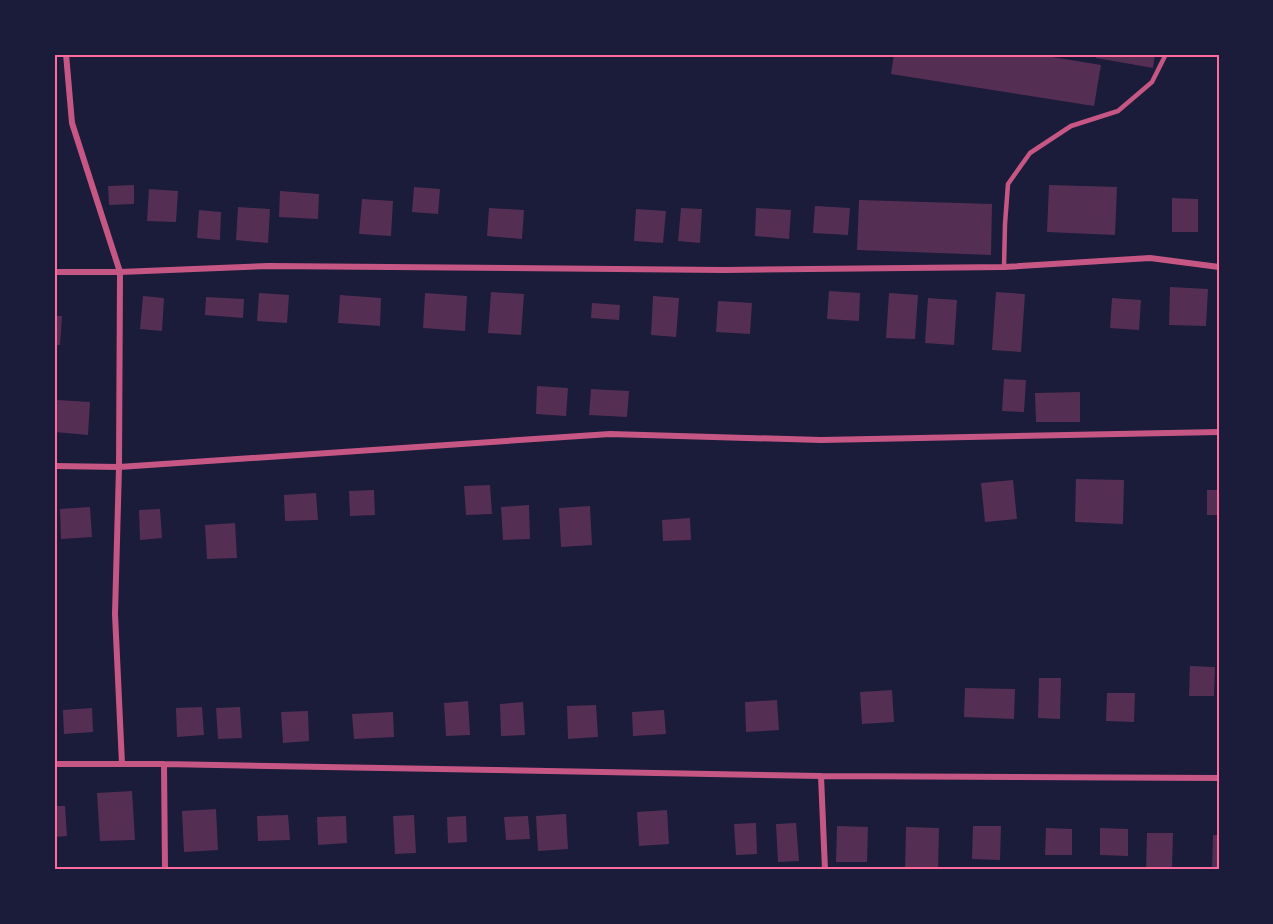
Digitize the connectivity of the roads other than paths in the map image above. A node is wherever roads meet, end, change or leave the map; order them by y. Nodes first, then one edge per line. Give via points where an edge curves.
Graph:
1 (66, 54) edge
2 (1166, 54) edge
3 (1004, 267) junction
4 (1219, 267) edge
5 (54, 272) edge
6 (120, 272) junction
7 (1219, 432) edge
8 (54, 466) edge
9 (119, 467) junction
10 (54, 764) edge
11 (122, 764) junction
12 (164, 764) junction
13 (821, 776) junction
14 (1219, 778) edge
15 (165, 870) edge
16 (825, 870) edge

1 - 6 street via 72,123
2 - 3 lane via 1152,82 1118,111 1071,126 1030,153 1008,184
3 - 4 street via 1150,258
3 - 6 street via 724,270 269,266
5 - 6 street
6 - 9 street
7 - 9 street via 821,440 610,434
8 - 9 street
9 - 11 street via 116,614
10 - 11 street
11 - 12 street
12 - 13 street
12 - 15 street
13 - 14 street
13 - 16 street

